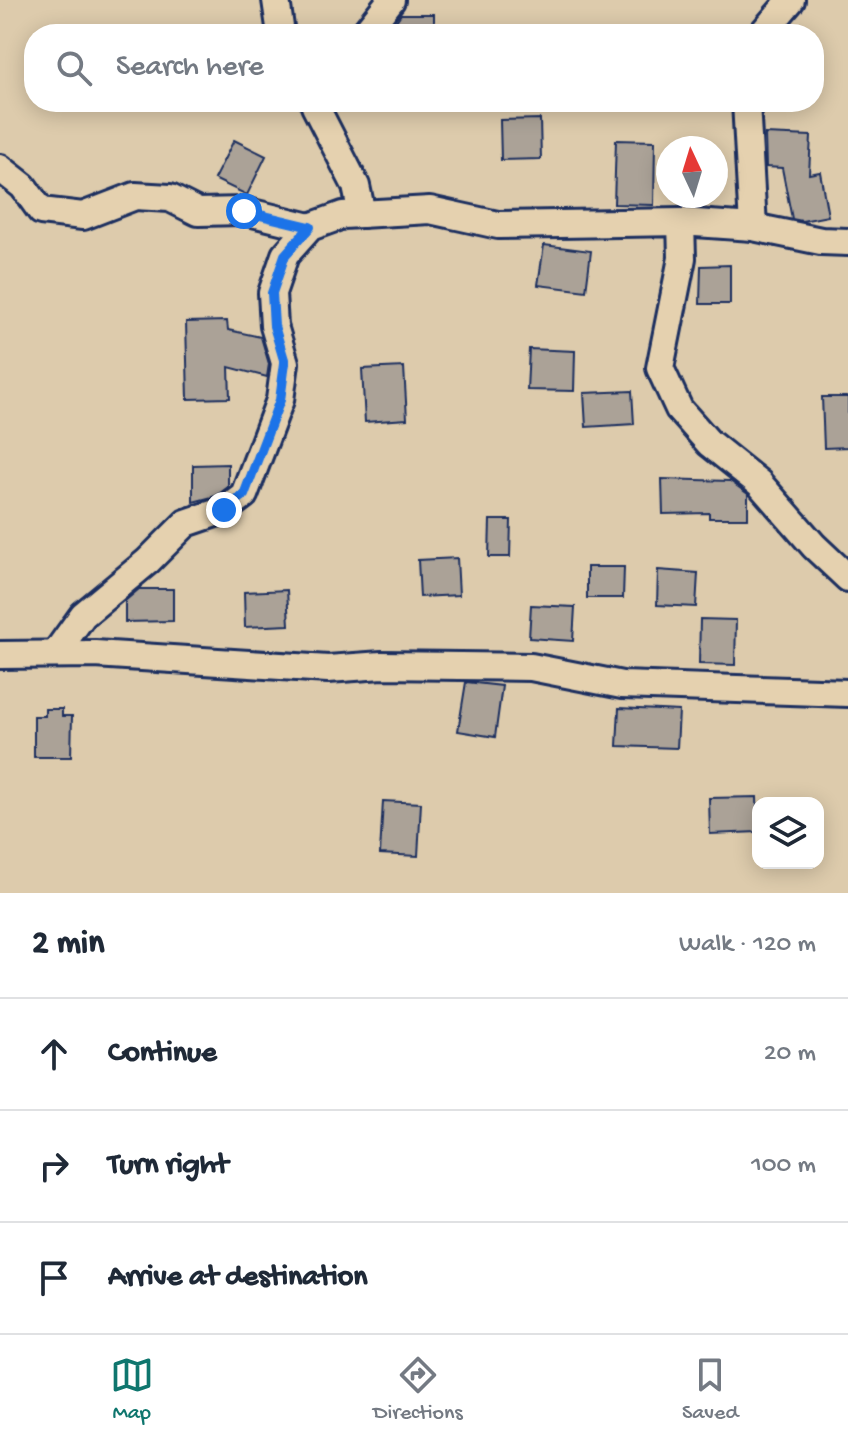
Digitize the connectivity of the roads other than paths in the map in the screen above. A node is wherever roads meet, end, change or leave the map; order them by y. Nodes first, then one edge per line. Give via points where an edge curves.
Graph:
1 (276, 0) edge
2 (391, 0) edge
3 (791, 0) edge
4 (280, 24) edge
5 (372, 24) edge
6 (771, 24) edge
7 (319, 112) edge
8 (747, 112) edge
9 (0, 168) edge
10 (362, 214) junction
11 (681, 222) junction
12 (310, 227) junction
13 (753, 227) junction
14 (848, 242) edge
15 (848, 578) edge
16 (55, 654) junction
17 (0, 655) edge
18 (848, 693) edge

1 - 4 street
2 - 5 street
3 - 6 street
7 - 10 street via 356,186
8 - 13 street
9 - 12 street via 23,186 41,211 83,216 135,196 159,197 198,212 244,211
10 - 11 street via 430,210 498,225
10 - 12 street
11 - 13 street
11 - 15 street via 682,258 660,368 679,409 709,443 759,483
12 - 16 street via 285,255 272,293 274,326 285,363 280,400 244,495 224,510 186,523 83,615
13 - 14 street
16 - 17 street
16 - 18 street via 328,669 531,667 622,685

